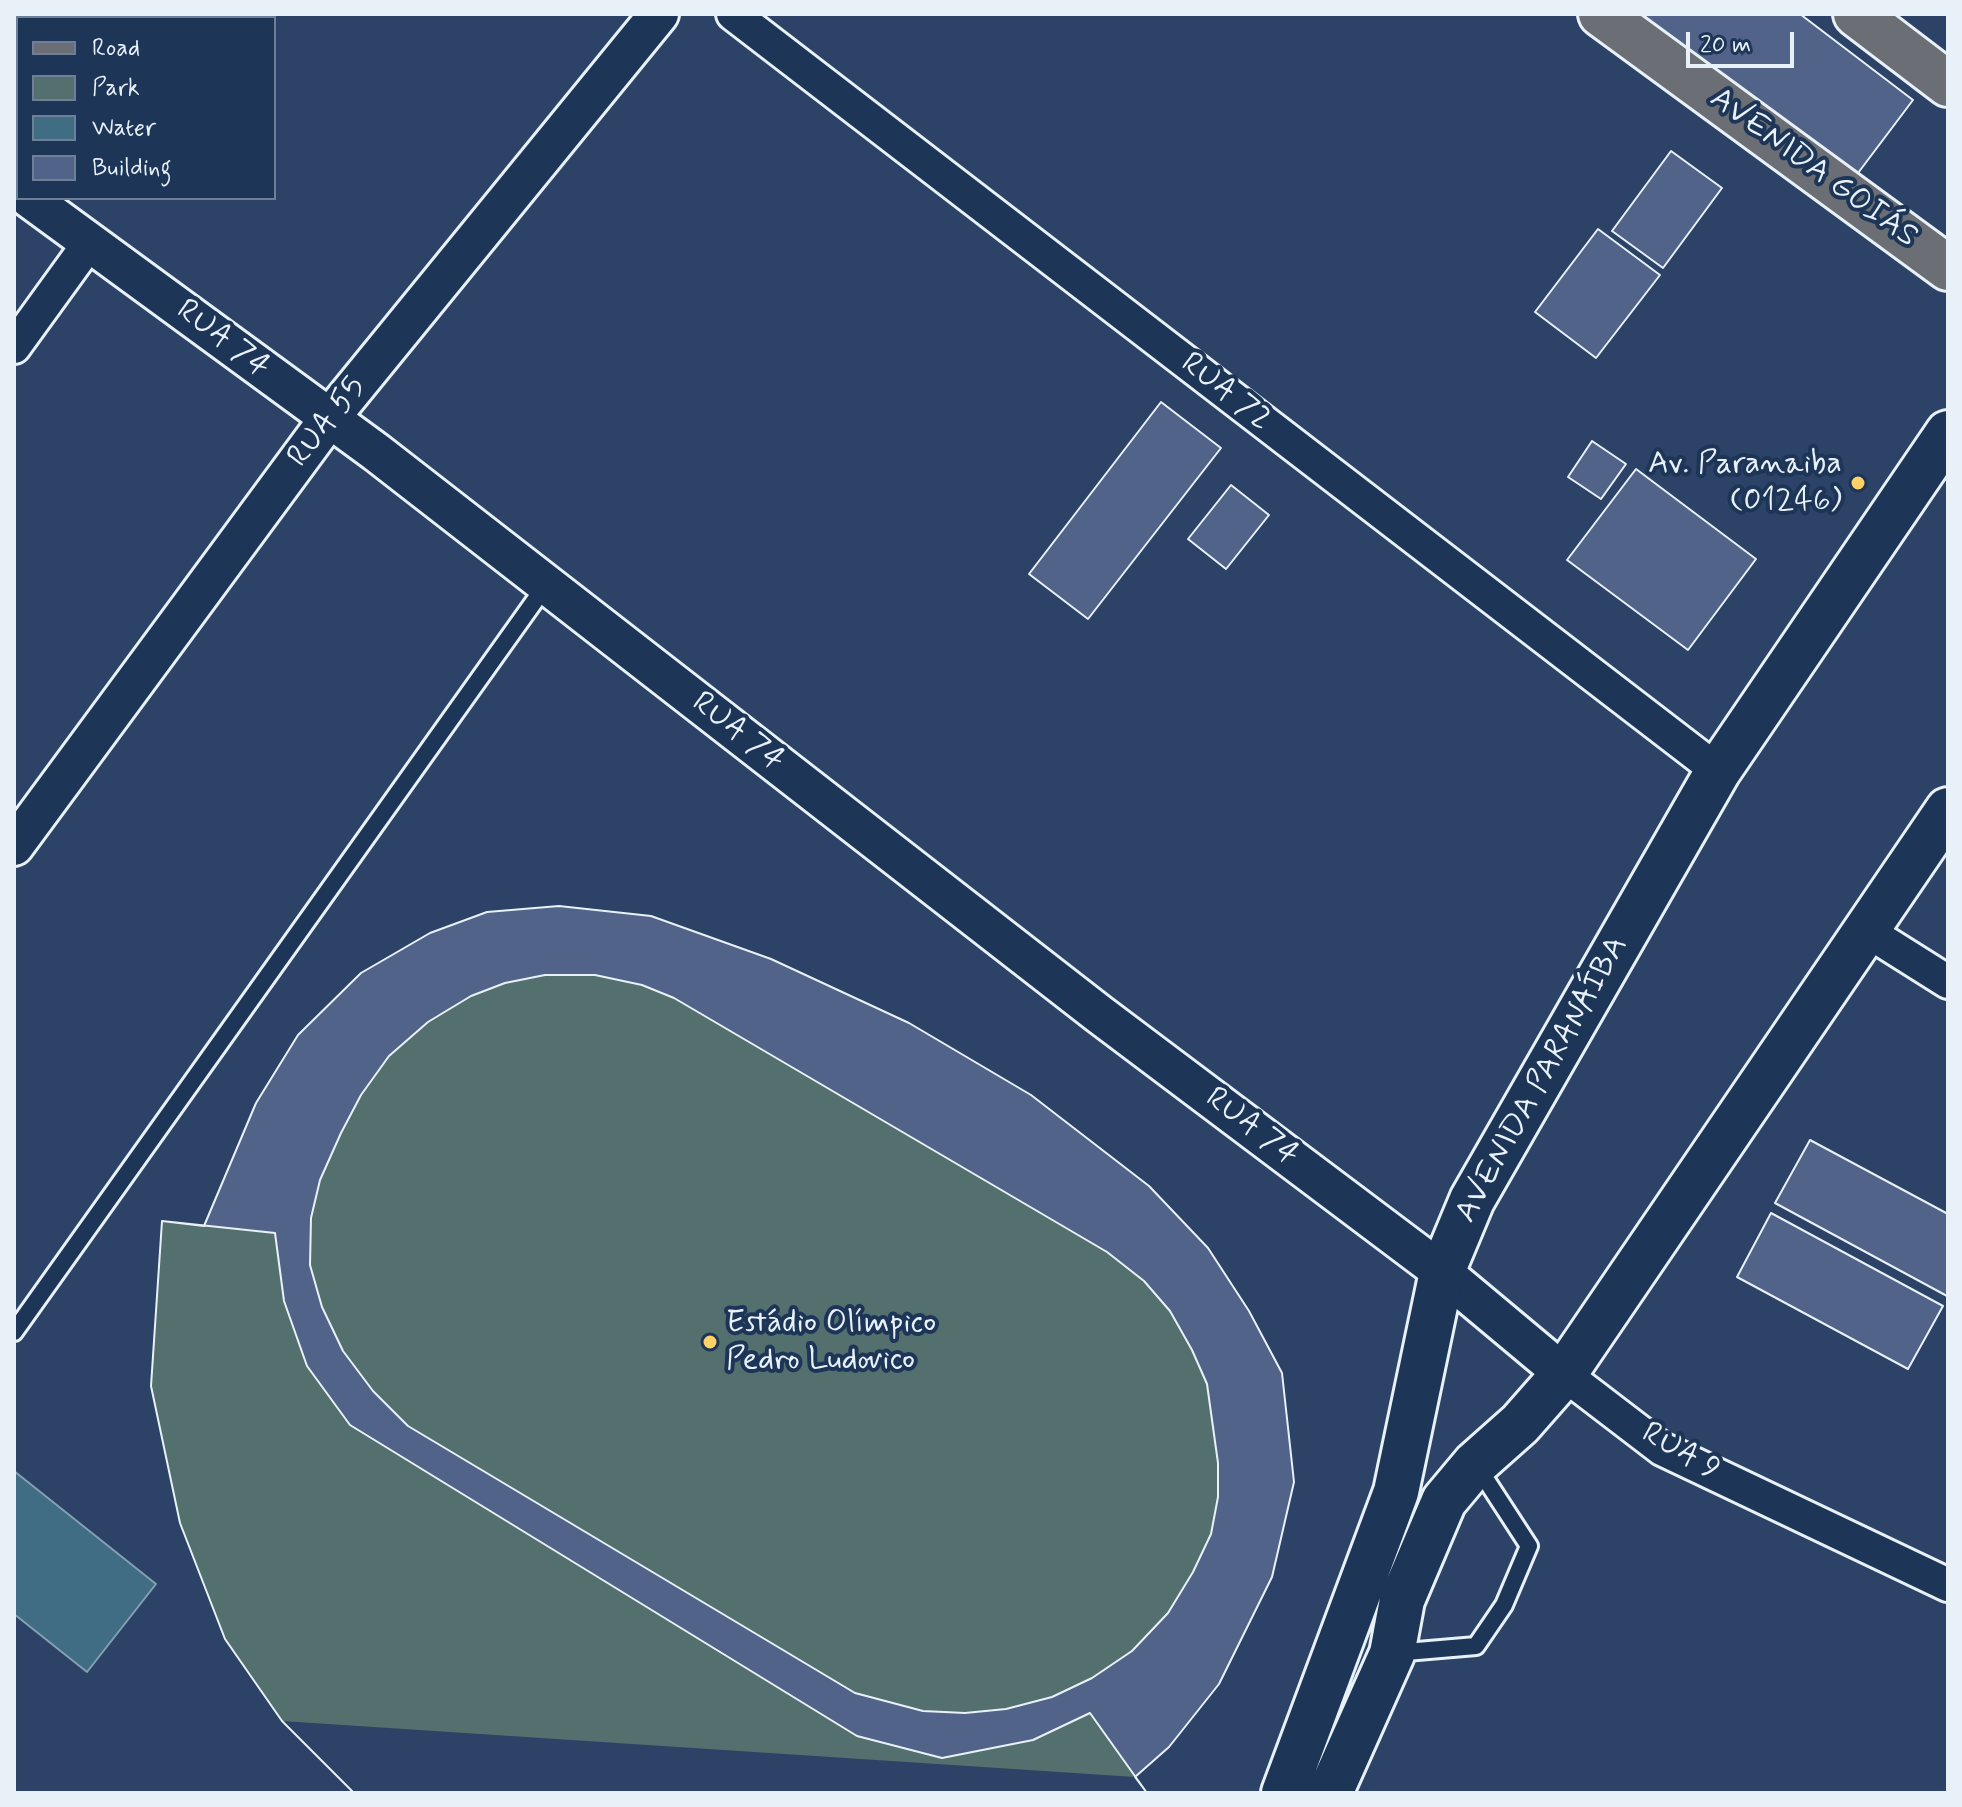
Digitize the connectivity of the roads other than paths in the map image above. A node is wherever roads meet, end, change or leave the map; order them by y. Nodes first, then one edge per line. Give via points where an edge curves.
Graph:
1 (659, 14) edge
2 (733, 14) edge
3 (1601, 14) edge
4 (1856, 14) edge
5 (1948, 84) edge
6 (32, 200) edge
7 (90, 242) junction
8 (1948, 268) edge
9 (14, 347) edge
10 (328, 420) junction
11 (1948, 433) edge
12 (1948, 468) edge
13 (1894, 514) junction
14 (546, 585) junction
15 (1718, 771) junction
16 (1948, 810) edge
17 (14, 846) edge
18 (1867, 931) junction
19 (1948, 982) edge
20 (1442, 1272) junction
21 (14, 1332) edge
22 (1564, 1374) junction
23 (1475, 1464) junction
24 (1948, 1585) edge
25 (1392, 1654) junction
26 (1284, 1793) edge
27 (1330, 1793) edge

1 - 10 street, RUA 55
2 - 15 street, RUA 72
3 - 8 main road, AVENIDA GOIÁS
4 - 5 main road
6 - 7 street, RUA 74
7 - 9 street
7 - 10 street, RUA 74
10 - 14 street, RUA 74
10 - 17 street, RUA 55
11 - 13 main road, AVENIDA PARANAÍBA
12 - 13 main road
13 - 15 main road, AVENIDA PARANAÍBA
14 - 20 street, RUA 74
14 - 21 lane
15 - 20 main road, AVENIDA PARANAÍBA via 1472,1200
16 - 18 main road
18 - 19 street
18 - 22 main road
20 - 22 street, RUA 9
20 - 26 main road, AVENIDA PARANAÍBA via 1396,1492
22 - 23 main road
22 - 24 street, RUA 9 via 1662,1449
23 - 25 main road via 1444,1501 1402,1600
23 - 25 lane via 1529,1546 1504,1605 1476,1646
25 - 27 main road

